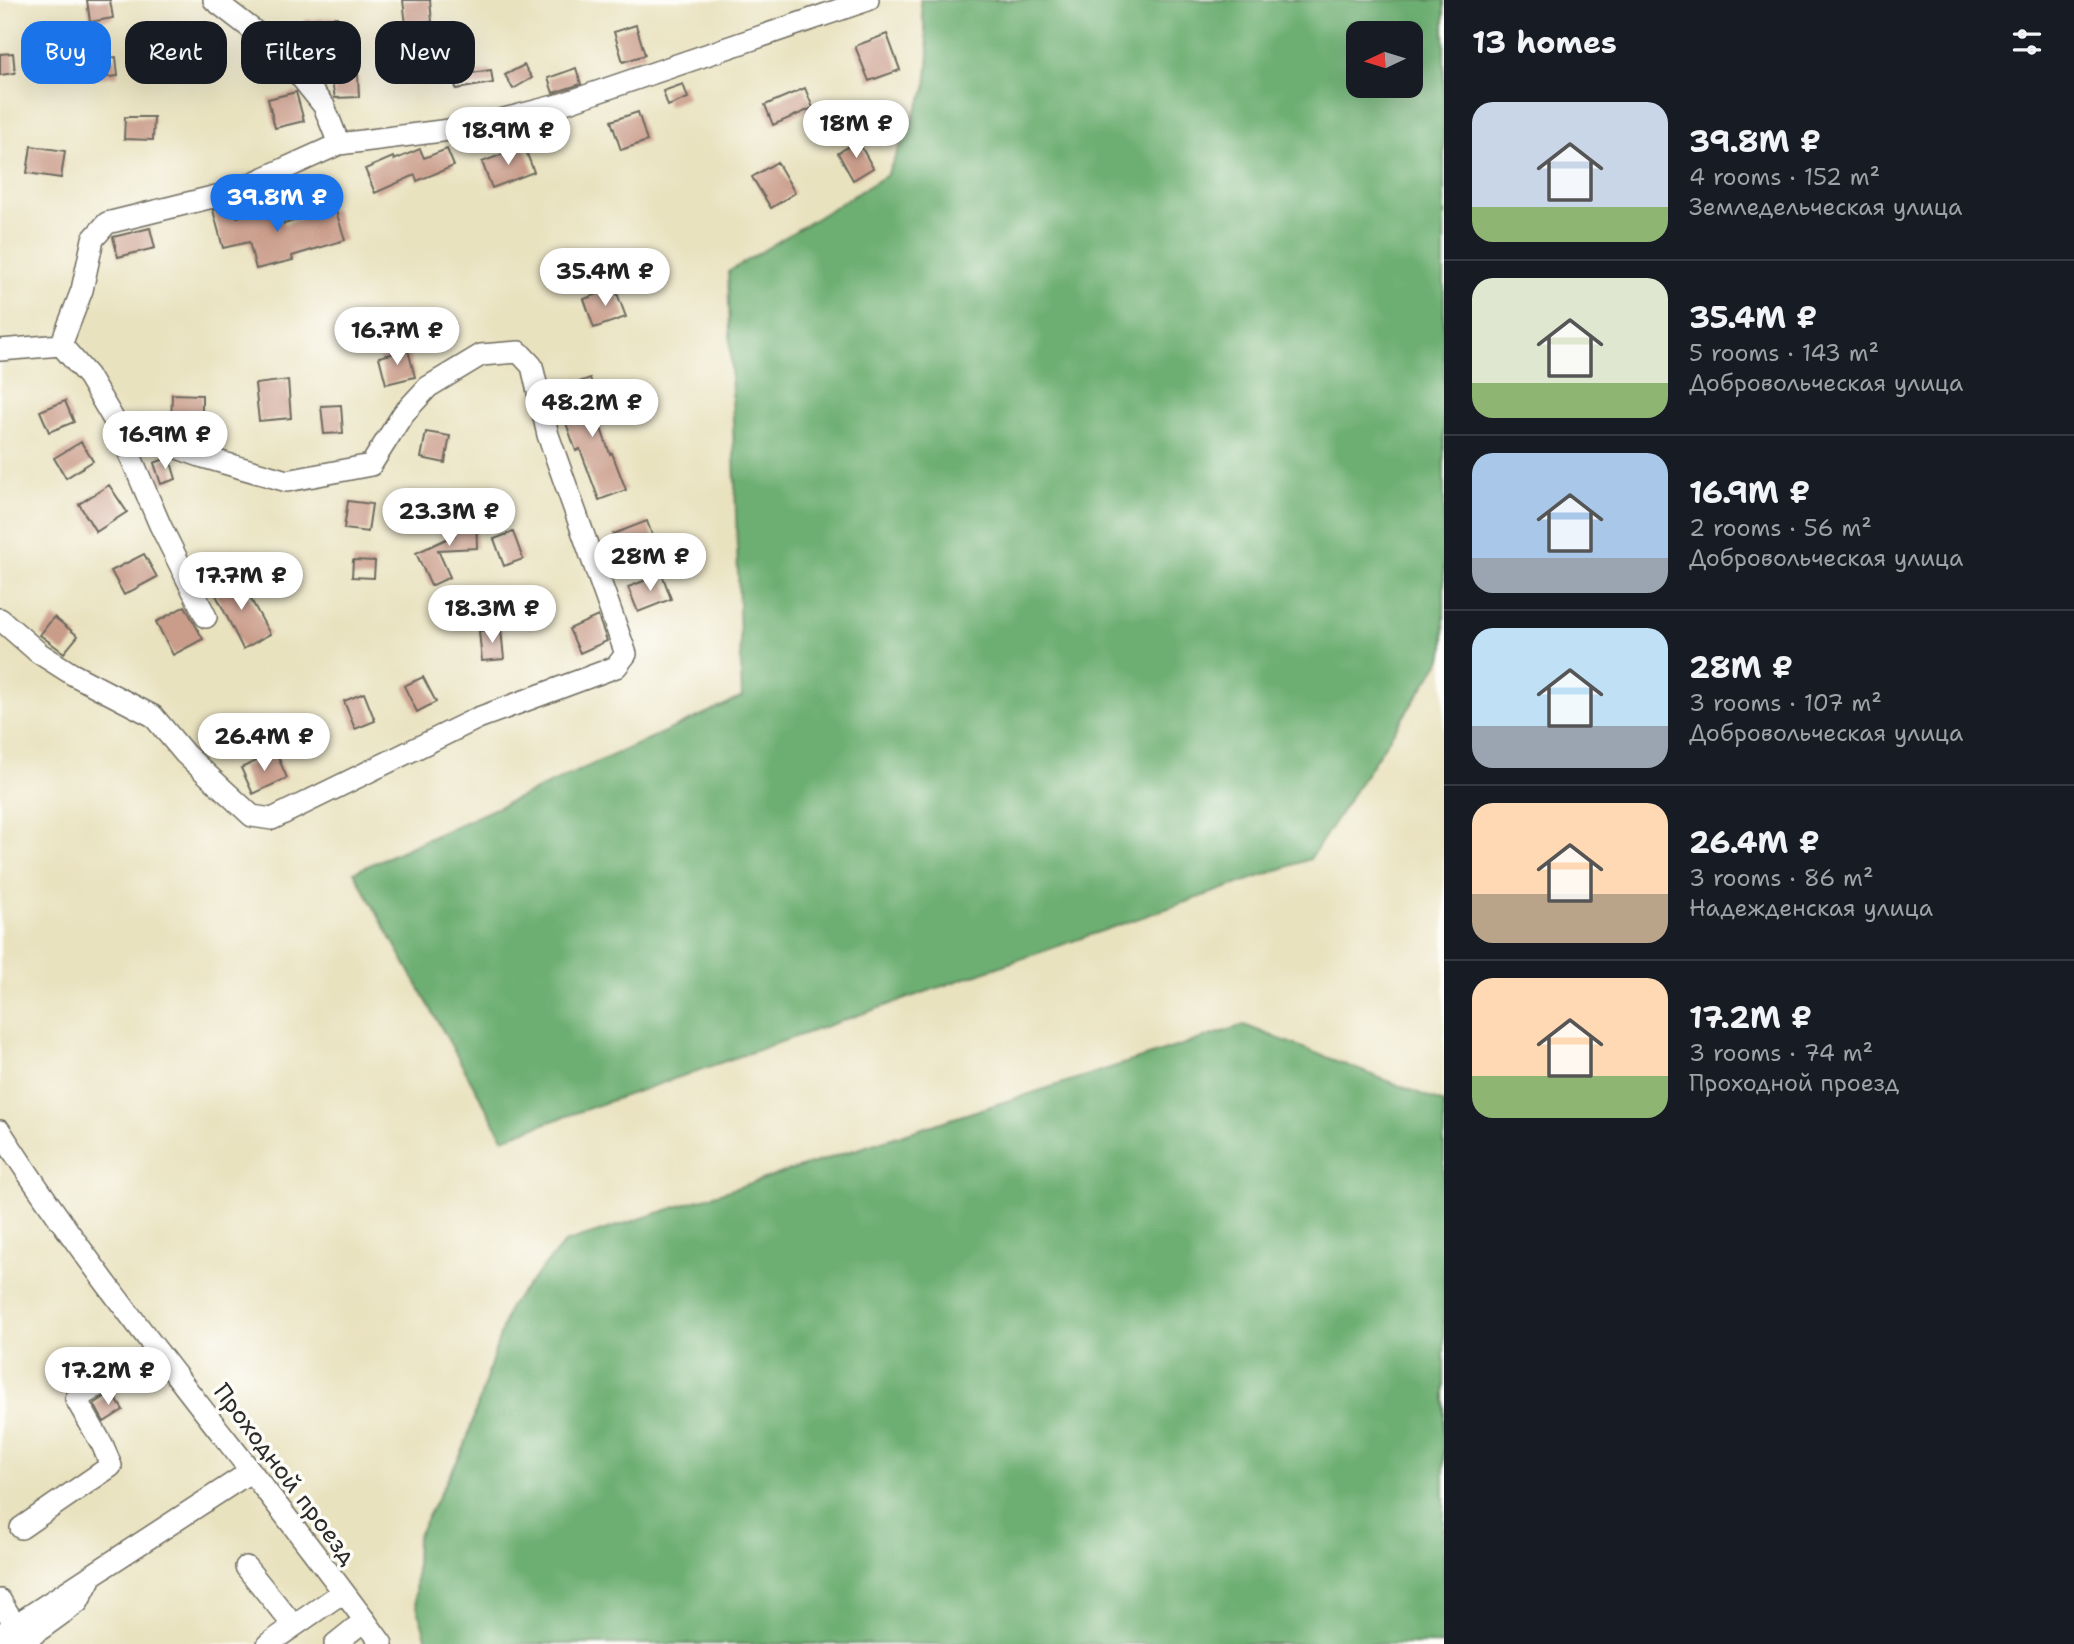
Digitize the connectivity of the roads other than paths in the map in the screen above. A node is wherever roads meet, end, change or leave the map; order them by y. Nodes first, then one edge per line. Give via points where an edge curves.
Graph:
1 (214, 0) edge
2 (868, 0) edge
3 (339, 144) junction
4 (61, 345) junction
5 (0, 350) edge
6 (118, 427) junction
7 (206, 617) dead end
8 (0, 619) edge
9 (0, 1131) edge
10 (159, 1353) junction
11 (250, 1472) junction
12 (21, 1528) dead end
13 (246, 1567) dead end
14 (342, 1592) junction
15 (0, 1600) edge
16 (365, 1620) junction
17 (294, 1626) junction
18 (12, 1635) edge
19 (268, 1644) edge
20 (335, 1644) edge
21 (382, 1644) edge

1 - 3 street via 279,50 324,106
2 - 3 street via 562,104 473,127
3 - 4 street via 233,192 107,223 93,239 82,290
4 - 5 street
4 - 6 street via 88,376
6 - 7 street
6 - 8 street via 287,481 370,465 403,414 428,387 481,355 519,352 532,366 548,435 626,654 616,667 478,718 272,819 252,816 185,754 153,716 72,674
9 - 10 street, Проходной проезд
10 - 11 street, Проходной проезд
10 - 12 street via 76,1399 111,1466
11 - 14 street, Проходной проезд
11 - 18 street
13 - 17 street
14 - 16 street, Проходной проезд
14 - 17 street
15 - 18 street
16 - 20 street
16 - 21 street, Проходной проезд
17 - 19 street

